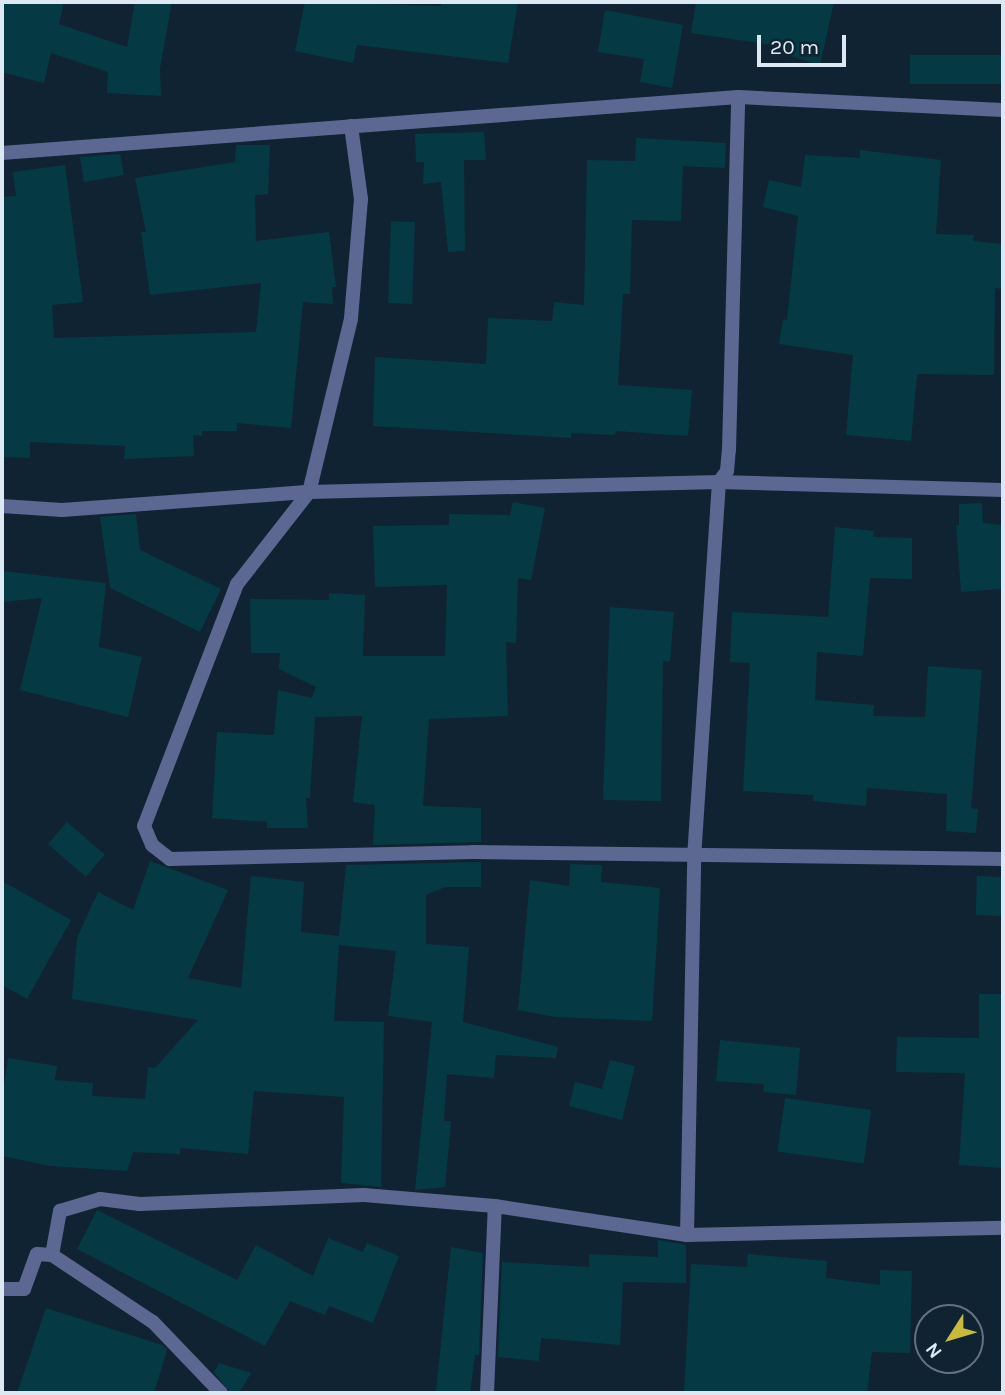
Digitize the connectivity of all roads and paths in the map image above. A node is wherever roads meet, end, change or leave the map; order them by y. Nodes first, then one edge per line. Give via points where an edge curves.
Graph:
1 (738, 97) junction
2 (1003, 110) edge
3 (351, 126) junction
4 (2, 153) edge
5 (719, 482) junction
6 (1003, 490) edge
7 (309, 492) junction
8 (2, 506) edge
9 (694, 858) junction
10 (1003, 859) edge
11 (495, 1206) junction
12 (1003, 1228) edge
13 (687, 1235) junction
14 (52, 1255) junction
15 (2, 1289) edge
16 (220, 1393) edge
17 (486, 1393) edge

1 - 2 street
1 - 3 street
1 - 5 street via 729,450 727,471
3 - 4 street
3 - 7 street via 361,198 351,319
5 - 6 street
5 - 7 street
5 - 9 street
7 - 8 street via 110,508
7 - 9 street via 237,584 144,826 152,845 170,859 473,852
9 - 10 street
9 - 13 street
11 - 13 street
11 - 14 street via 364,1195 140,1204 100,1199 60,1211
11 - 17 street
12 - 13 street
14 - 15 street via 37,1254 24,1289
14 - 16 street via 153,1322

